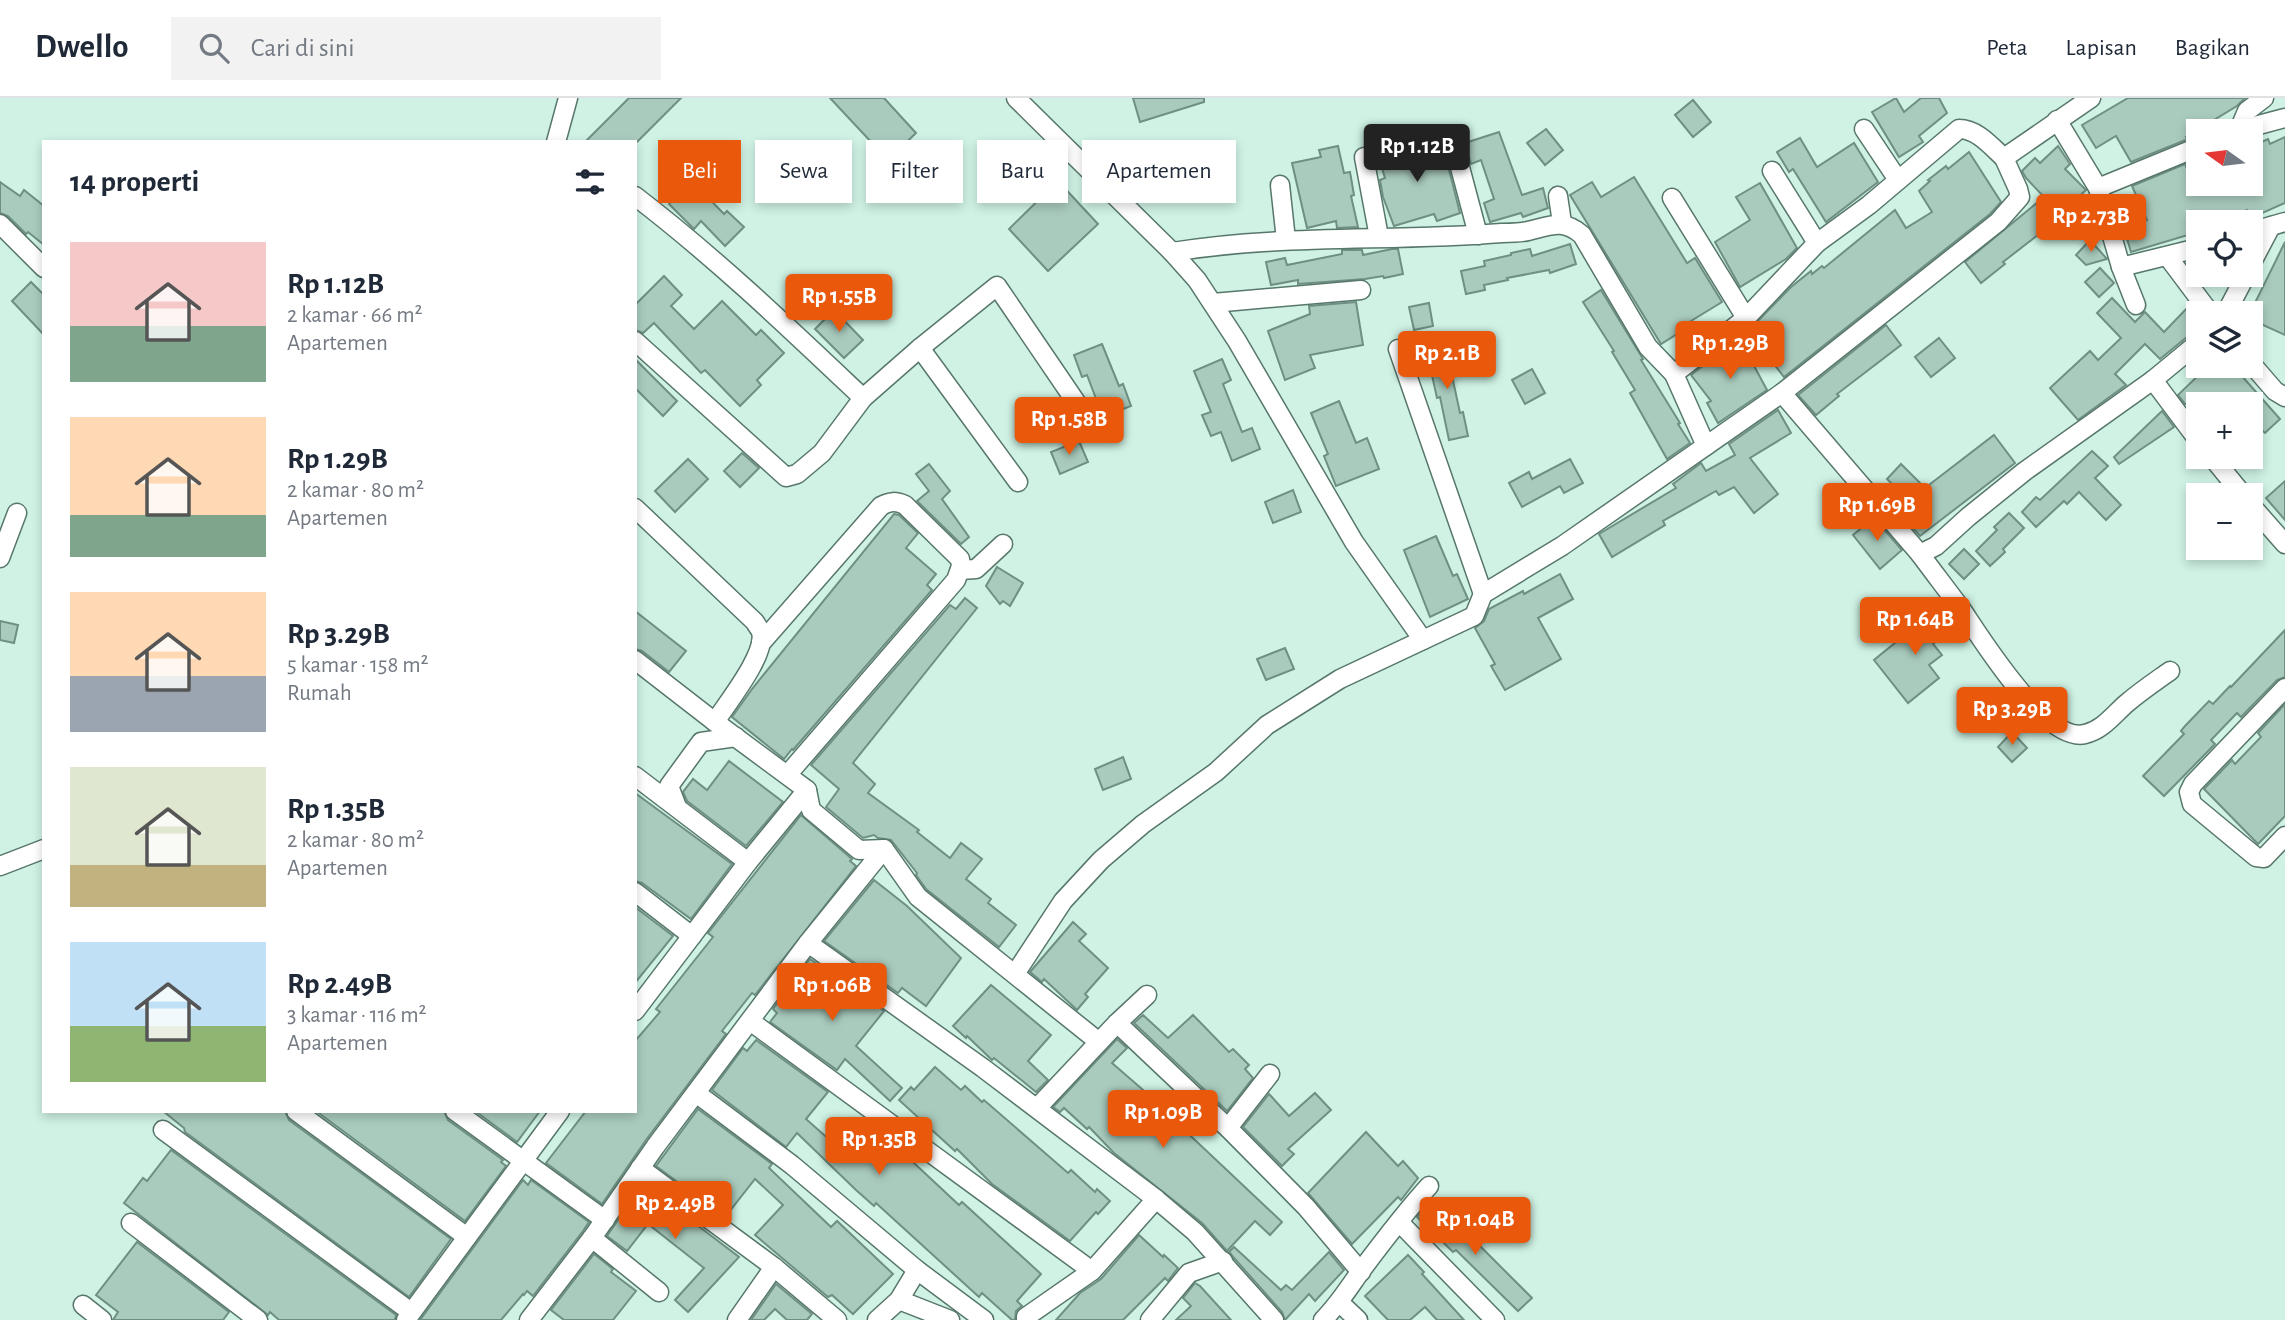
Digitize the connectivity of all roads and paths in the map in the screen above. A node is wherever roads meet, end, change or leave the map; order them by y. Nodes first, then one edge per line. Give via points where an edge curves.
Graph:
1 (568, 98) edge
2 (1016, 98) edge
3 (2091, 98) edge
4 (2264, 98) edge
5 (2285, 118) edge
6 (2243, 119) edge
7 (2057, 120) junction
8 (2263, 124) edge
9 (1864, 129) dead end
10 (560, 140) edge
11 (1453, 141) dead end
12 (2186, 152) edge
13 (1364, 158) dead end
14 (2004, 158) junction
15 (1772, 171) dead end
16 (1898, 180) junction
17 (1280, 185) dead end
18 (2098, 188) junction
19 (1558, 196) dead end
20 (637, 198) edge
21 (1672, 198) dead end
22 (1562, 223) junction
23 (0, 224) edge
24 (2278, 224) edge
25 (1478, 235) junction
26 (1379, 237) junction
27 (1286, 240) junction
28 (1817, 243) junction
29 (2263, 246) edge
30 (1172, 252) junction
31 (2186, 252) edge
32 (2168, 257) junction
33 (42, 266) edge
34 (2122, 267) junction
35 (1361, 290) dead end
36 (2201, 301) edge
37 (1213, 303) junction
38 (2136, 305) dead end
39 (1746, 318) junction
40 (637, 343) edge
41 (920, 348) junction
42 (1398, 349) dead end
43 (2186, 354) edge
44 (1674, 374) junction
45 (2263, 377) edge
46 (2153, 380) junction
47 (1782, 393) junction
48 (2285, 397) edge
49 (863, 398) junction
50 (2186, 424) edge
51 (1095, 430) dead end
52 (1706, 446) junction
53 (2222, 469) edge
54 (1018, 482) dead end
55 (2233, 483) edge
56 (637, 510) edge
57 (17, 513) dead end
58 (2263, 519) edge
59 (1003, 544) dead end
60 (2285, 544) edge
61 (1920, 554) junction
62 (0, 558) edge
63 (960, 570) junction
64 (1483, 594) junction
65 (1423, 640) junction
66 (761, 643) junction
67 (637, 662) edge
68 (2170, 671) dead end
69 (2285, 688) edge
70 (715, 722) junction
71 (736, 737) junction
72 (788, 774) junction
73 (637, 778) edge
74 (807, 790) junction
75 (677, 808) junction
76 (2285, 836) edge
77 (884, 849) junction
78 (42, 850) edge
79 (748, 862) junction
80 (0, 866) edge
81 (637, 894) edge
82 (692, 936) junction
83 (808, 943) junction
84 (1015, 974) junction
85 (1147, 995) dead end
86 (637, 1008) edge
87 (750, 1021) junction
88 (1117, 1023) junction
89 (1099, 1042) junction
90 (1270, 1074) dead end
91 (696, 1093) junction
92 (1037, 1108) junction
93 (299, 1113) edge
94 (458, 1113) edge
95 (559, 1113) edge
96 (1227, 1128) junction
97 (163, 1130) dead end
98 (523, 1161) junction
99 (640, 1168) junction
100 (1429, 1186) dead end
101 (1156, 1199) junction
102 (605, 1220) junction
103 (131, 1223) dead end
104 (1400, 1223) junction
105 (467, 1237) junction
106 (592, 1238) junction
107 (1223, 1261) junction
108 (774, 1267) junction
109 (916, 1270) junction
110 (1093, 1271) junction
111 (1361, 1272) junction
112 (659, 1292) dead end
113 (899, 1300) junction
114 (1340, 1303) junction
115 (83, 1305) dead end
116 (408, 1316) edge
117 (537, 1317) edge
118 (102, 1320) edge
119 (258, 1320) edge
120 (737, 1320) edge
121 (837, 1320) edge
122 (877, 1320) edge
123 (950, 1320) edge
124 (984, 1320) edge
125 (1026, 1320) edge
126 (1150, 1320) edge
127 (1274, 1320) edge
128 (1324, 1320) edge
129 (1357, 1320) edge
130 (1495, 1320) edge

1 - 10 street
2 - 30 street
3 - 7 street
4 - 6 street
5 - 8 street
7 - 14 street
7 - 18 street
9 - 16 street
11 - 25 street
12 - 18 street
13 - 26 street
14 - 16 street via 1968,129 1959,129
14 - 47 street via 2020,197 1998,222
15 - 28 street
16 - 28 street
17 - 27 street
18 - 34 street
19 - 22 street
20 - 49 street via 747,288
21 - 39 street
22 - 25 street via 1527,232
22 - 44 street via 1582,235 1648,347
23 - 33 street
24 - 29 street
25 - 26 street
26 - 27 street
27 - 30 street
28 - 39 street
30 - 37 street
31 - 32 street
32 - 34 street
32 - 36 street
34 - 38 street
35 - 37 street
37 - 65 street via 1354,542
39 - 44 street
40 - 49 street via 786,477 797,474 822,453
41 - 49 street
41 - 51 street via 997,286
41 - 54 street
42 - 64 street
43 - 46 street
44 - 52 street
45 - 48 street
46 - 50 street
46 - 61 street via 2025,471 1936,546
47 - 52 street
47 - 61 street
52 - 64 street via 1562,546
53 - 55 street
56 - 66 street via 755,622
57 - 62 street
58 - 60 street
59 - 63 street via 976,569
61 - 68 street via 1995,662 2051,722 2067,731 2084,735 2102,727
63 - 66 street via 957,554 905,505 889,502
63 - 72 street
64 - 65 street via 1474,616
65 - 84 street via 1340,679 1267,725 1216,772 1133,833 1063,901
66 - 70 street
67 - 70 street
69 - 76 street via 2189,792 2192,804 2256,857 2264,858
70 - 71 street
71 - 72 street
71 - 75 street via 701,742 669,786
72 - 74 street
73 - 75 street
74 - 77 street via 811,810 859,850
74 - 79 street
75 - 79 street
77 - 83 street
77 - 84 street via 918,897
78 - 80 street
79 - 82 street
81 - 82 street
82 - 86 street
83 - 87 street
83 - 92 street
84 - 89 street
85 - 88 street
87 - 91 street
87 - 110 street
88 - 89 street
88 - 96 street
89 - 92 street
90 - 96 street
91 - 99 street
91 - 109 street via 792,1165
92 - 101 street
93 - 105 street
94 - 98 street
95 - 98 street
96 - 111 street via 1306,1207
97 - 116 street
98 - 102 street
98 - 105 street
99 - 102 street
99 - 108 street
100 - 104 street
101 - 107 street
101 - 110 street
102 - 106 street
103 - 119 street
104 - 111 street
104 - 130 street
105 - 116 street
106 - 112 street
106 - 117 street
107 - 126 street via 1189,1273
107 - 127 street
108 - 120 street
108 - 121 street
109 - 113 street
109 - 124 street
110 - 125 street
111 - 114 street
113 - 122 street
113 - 123 street
114 - 128 street
114 - 129 street
115 - 118 street

